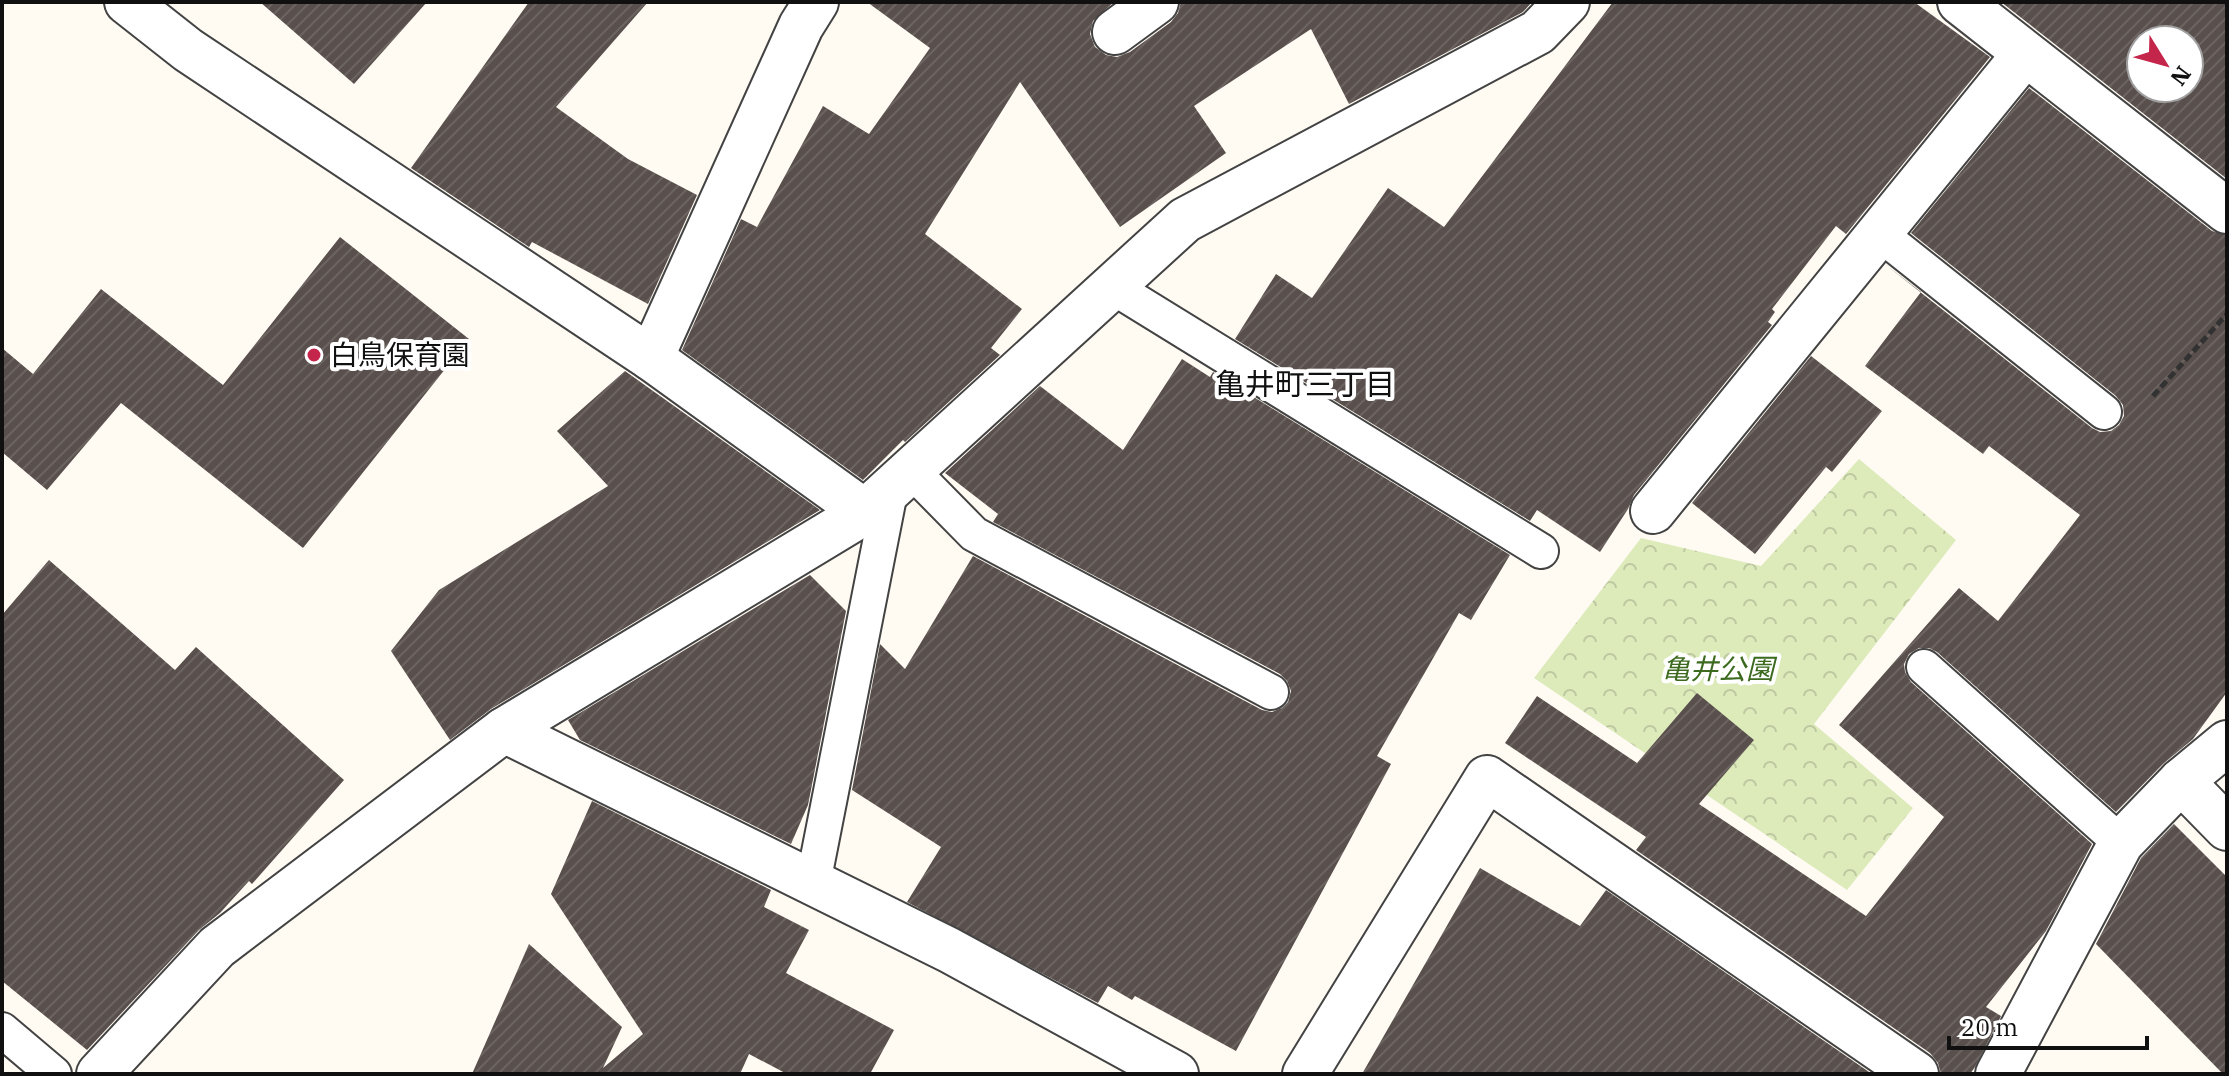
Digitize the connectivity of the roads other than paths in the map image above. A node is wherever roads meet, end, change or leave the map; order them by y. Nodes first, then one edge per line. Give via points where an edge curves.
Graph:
1 (127, 2) edge
2 (816, 2) edge
3 (1156, 2) edge
4 (1567, 2) edge
5 (1960, 2) edge
6 (1115, 32) dead end
7 (2025, 54) junction
8 (2227, 211) edge
9 (1880, 234) junction
10 (1113, 287) junction
11 (651, 358) junction
12 (2104, 412) road end
13 (889, 490) junction
14 (1653, 511) dead end
15 (1541, 551) dead end
16 (1924, 667) dead end
17 (1271, 692) dead end
18 (504, 730) junction
19 (2227, 743) edge
20 (2181, 781) junction
21 (2227, 828) edge
22 (2121, 843) junction
23 (813, 883) junction
24 (2, 1030) edge
25 (54, 1074) edge
26 (99, 1074) edge
27 (1176, 1074) edge
28 (1305, 1074) edge
29 (1916, 1074) edge
30 (1998, 1074) edge

1 - 11 street via 188,50
2 - 11 street
3 - 6 street
4 - 10 street via 1538,32 1185,220
5 - 7 street
7 - 8 street
7 - 9 street
9 - 12 lane
9 - 14 street
10 - 13 street
10 - 15 lane
11 - 13 street
13 - 17 lane
13 - 18 street
13 - 23 lane
16 - 22 lane
18 - 23 street
18 - 26 street via 217,947
19 - 20 street
20 - 21 street
20 - 22 street
22 - 30 street
23 - 27 street via 949,950
24 - 25 lane
28 - 29 street via 1487,778

